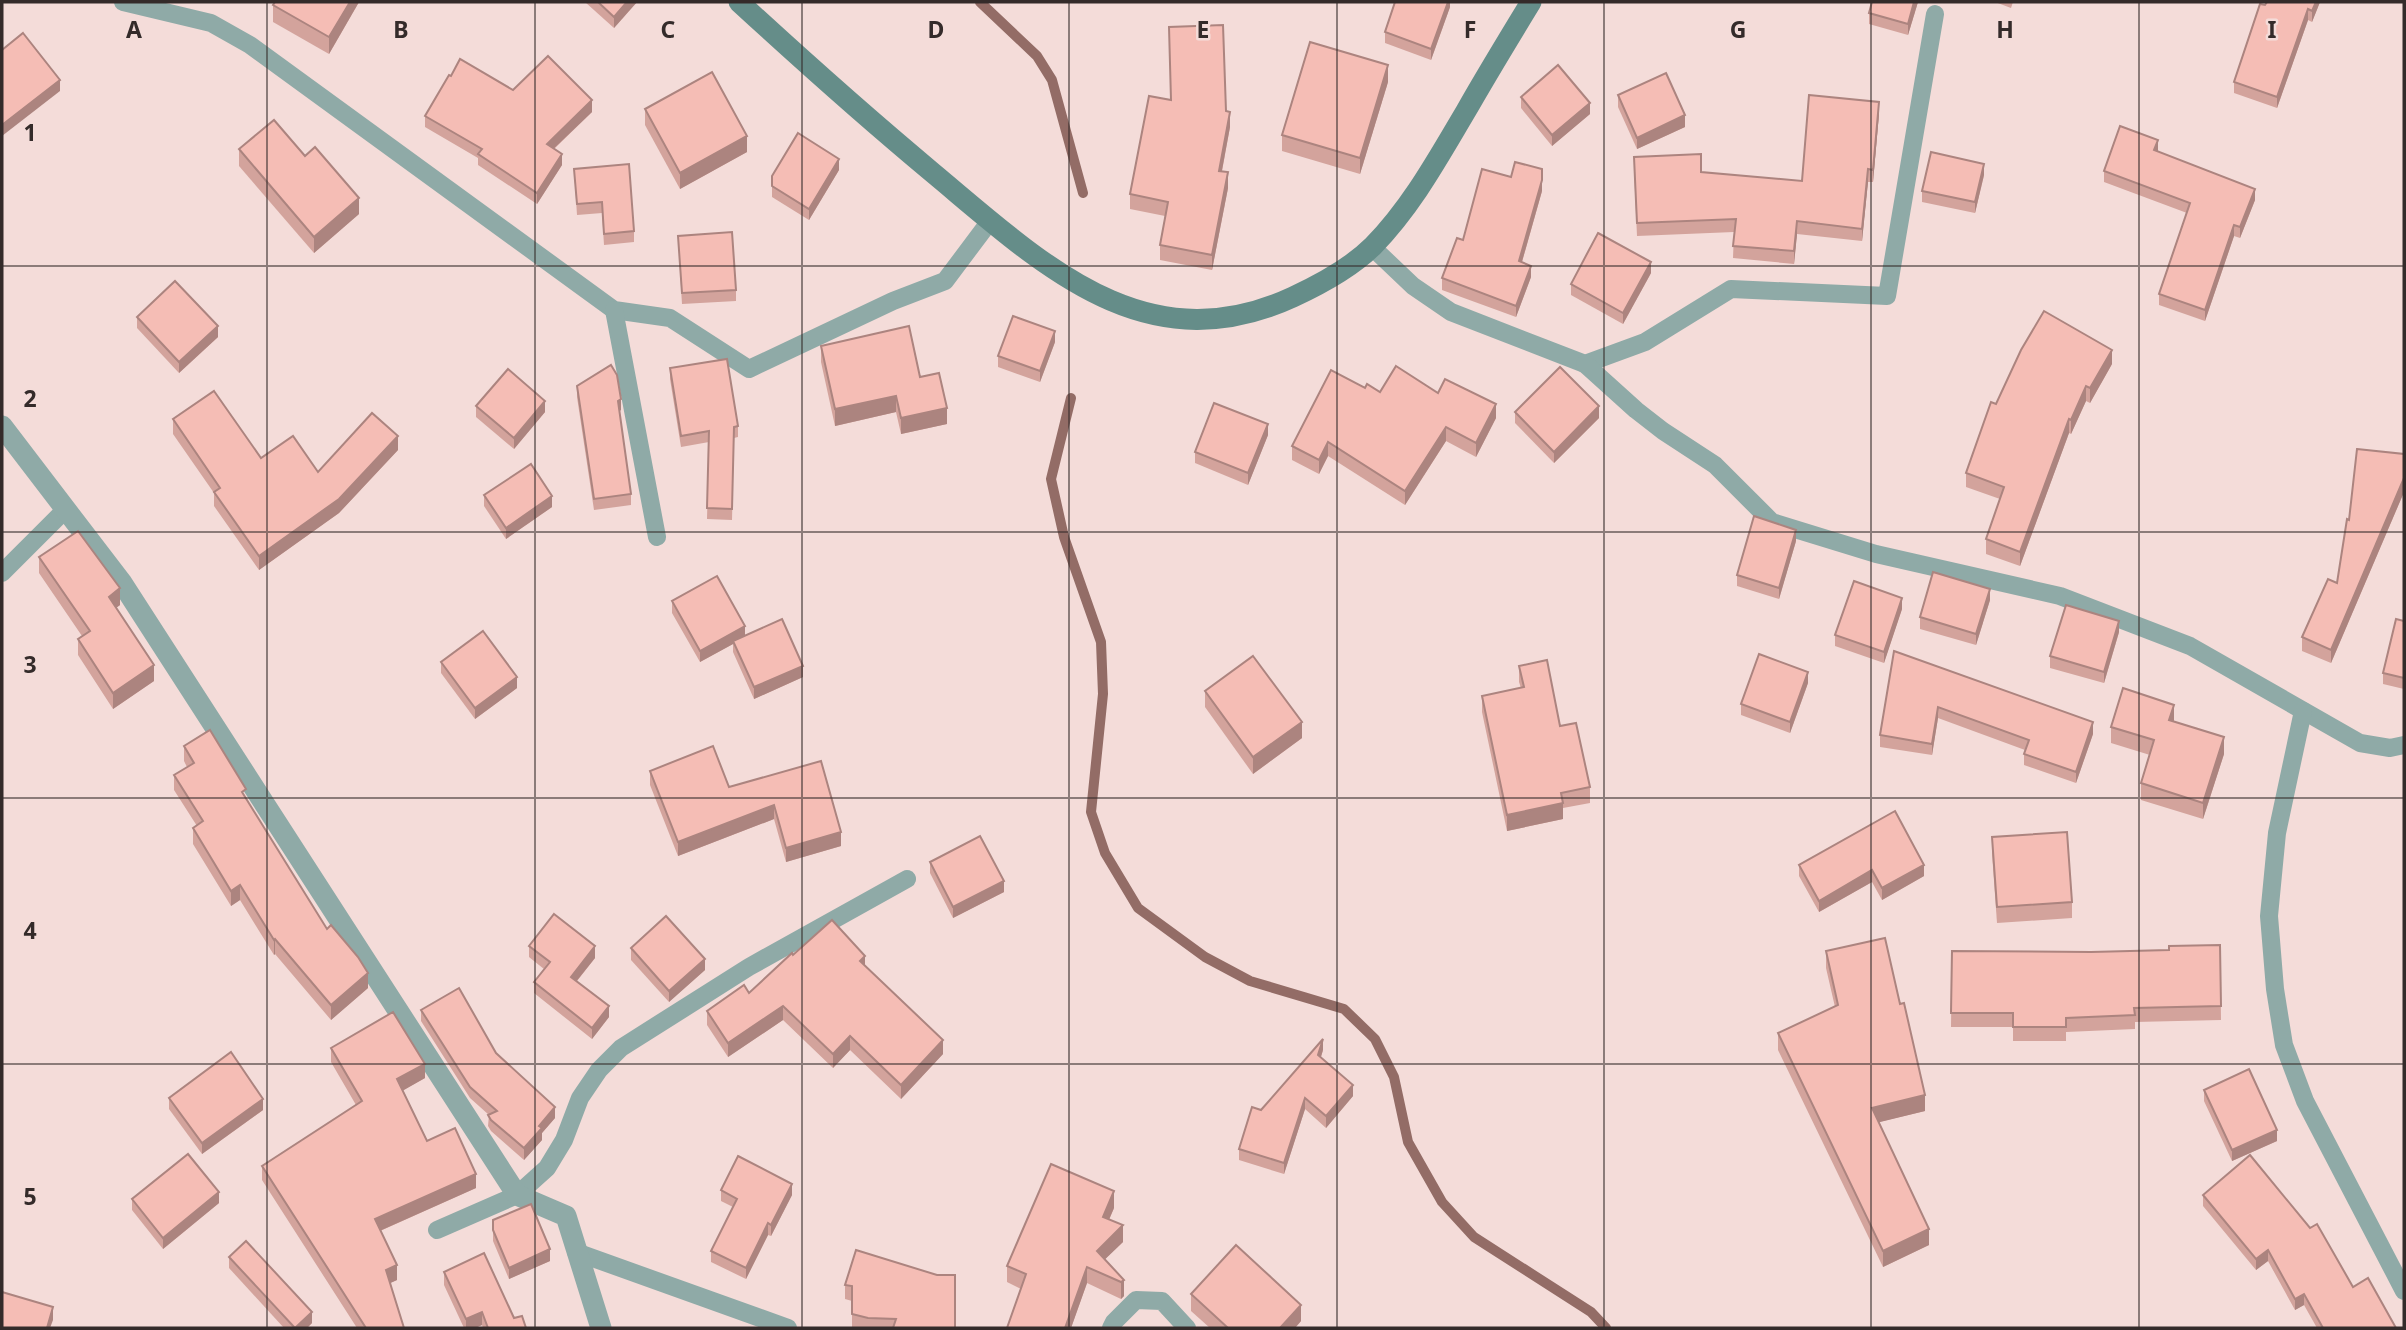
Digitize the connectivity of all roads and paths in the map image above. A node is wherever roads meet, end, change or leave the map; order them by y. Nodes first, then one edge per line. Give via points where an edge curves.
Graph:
1 (123, 2) edge
2 (738, 2) edge
3 (1531, 2) edge
4 (1935, 14) dead end
5 (990, 221) junction
6 (1372, 247) junction
7 (614, 310) junction
8 (1585, 364) junction
9 (2, 426) edge
10 (66, 509) junction
11 (657, 537) dead end
12 (2, 573) edge
13 (2303, 710) junction
14 (2404, 745) edge
15 (907, 879) dead end
16 (517, 1195) junction
17 (437, 1230) dead end
18 (576, 1252) junction
19 (2404, 1291) edge
20 (601, 1328) edge
21 (788, 1328) edge
22 (1111, 1328) edge
23 (1187, 1328) edge

1 - 7 lane via 211,23 250,45
2 - 5 street via 847,102
3 - 6 street via 1422,186
4 - 8 lane via 1887,296 1731,289 1646,342
5 - 6 street via 1090,292 1148,314 1209,320 1268,308 1325,282
5 - 7 lane via 945,281 892,300 749,369 670,318
6 - 8 lane via 1413,286 1451,312
7 - 11 lane
8 - 13 lane via 1663,431 1715,465 1772,522 1876,554 2060,596 2190,646
9 - 10 street
10 - 12 lane
10 - 16 street via 122,583
13 - 14 lane via 2360,743 2390,748
13 - 19 lane via 2277,833 2269,916 2284,1045 2305,1101
15 - 16 lane via 749,967 621,1048 580,1098 547,1168
16 - 17 lane
16 - 18 street via 566,1216
18 - 20 street
18 - 21 lane
22 - 23 lane via 1136,1300 1162,1301

